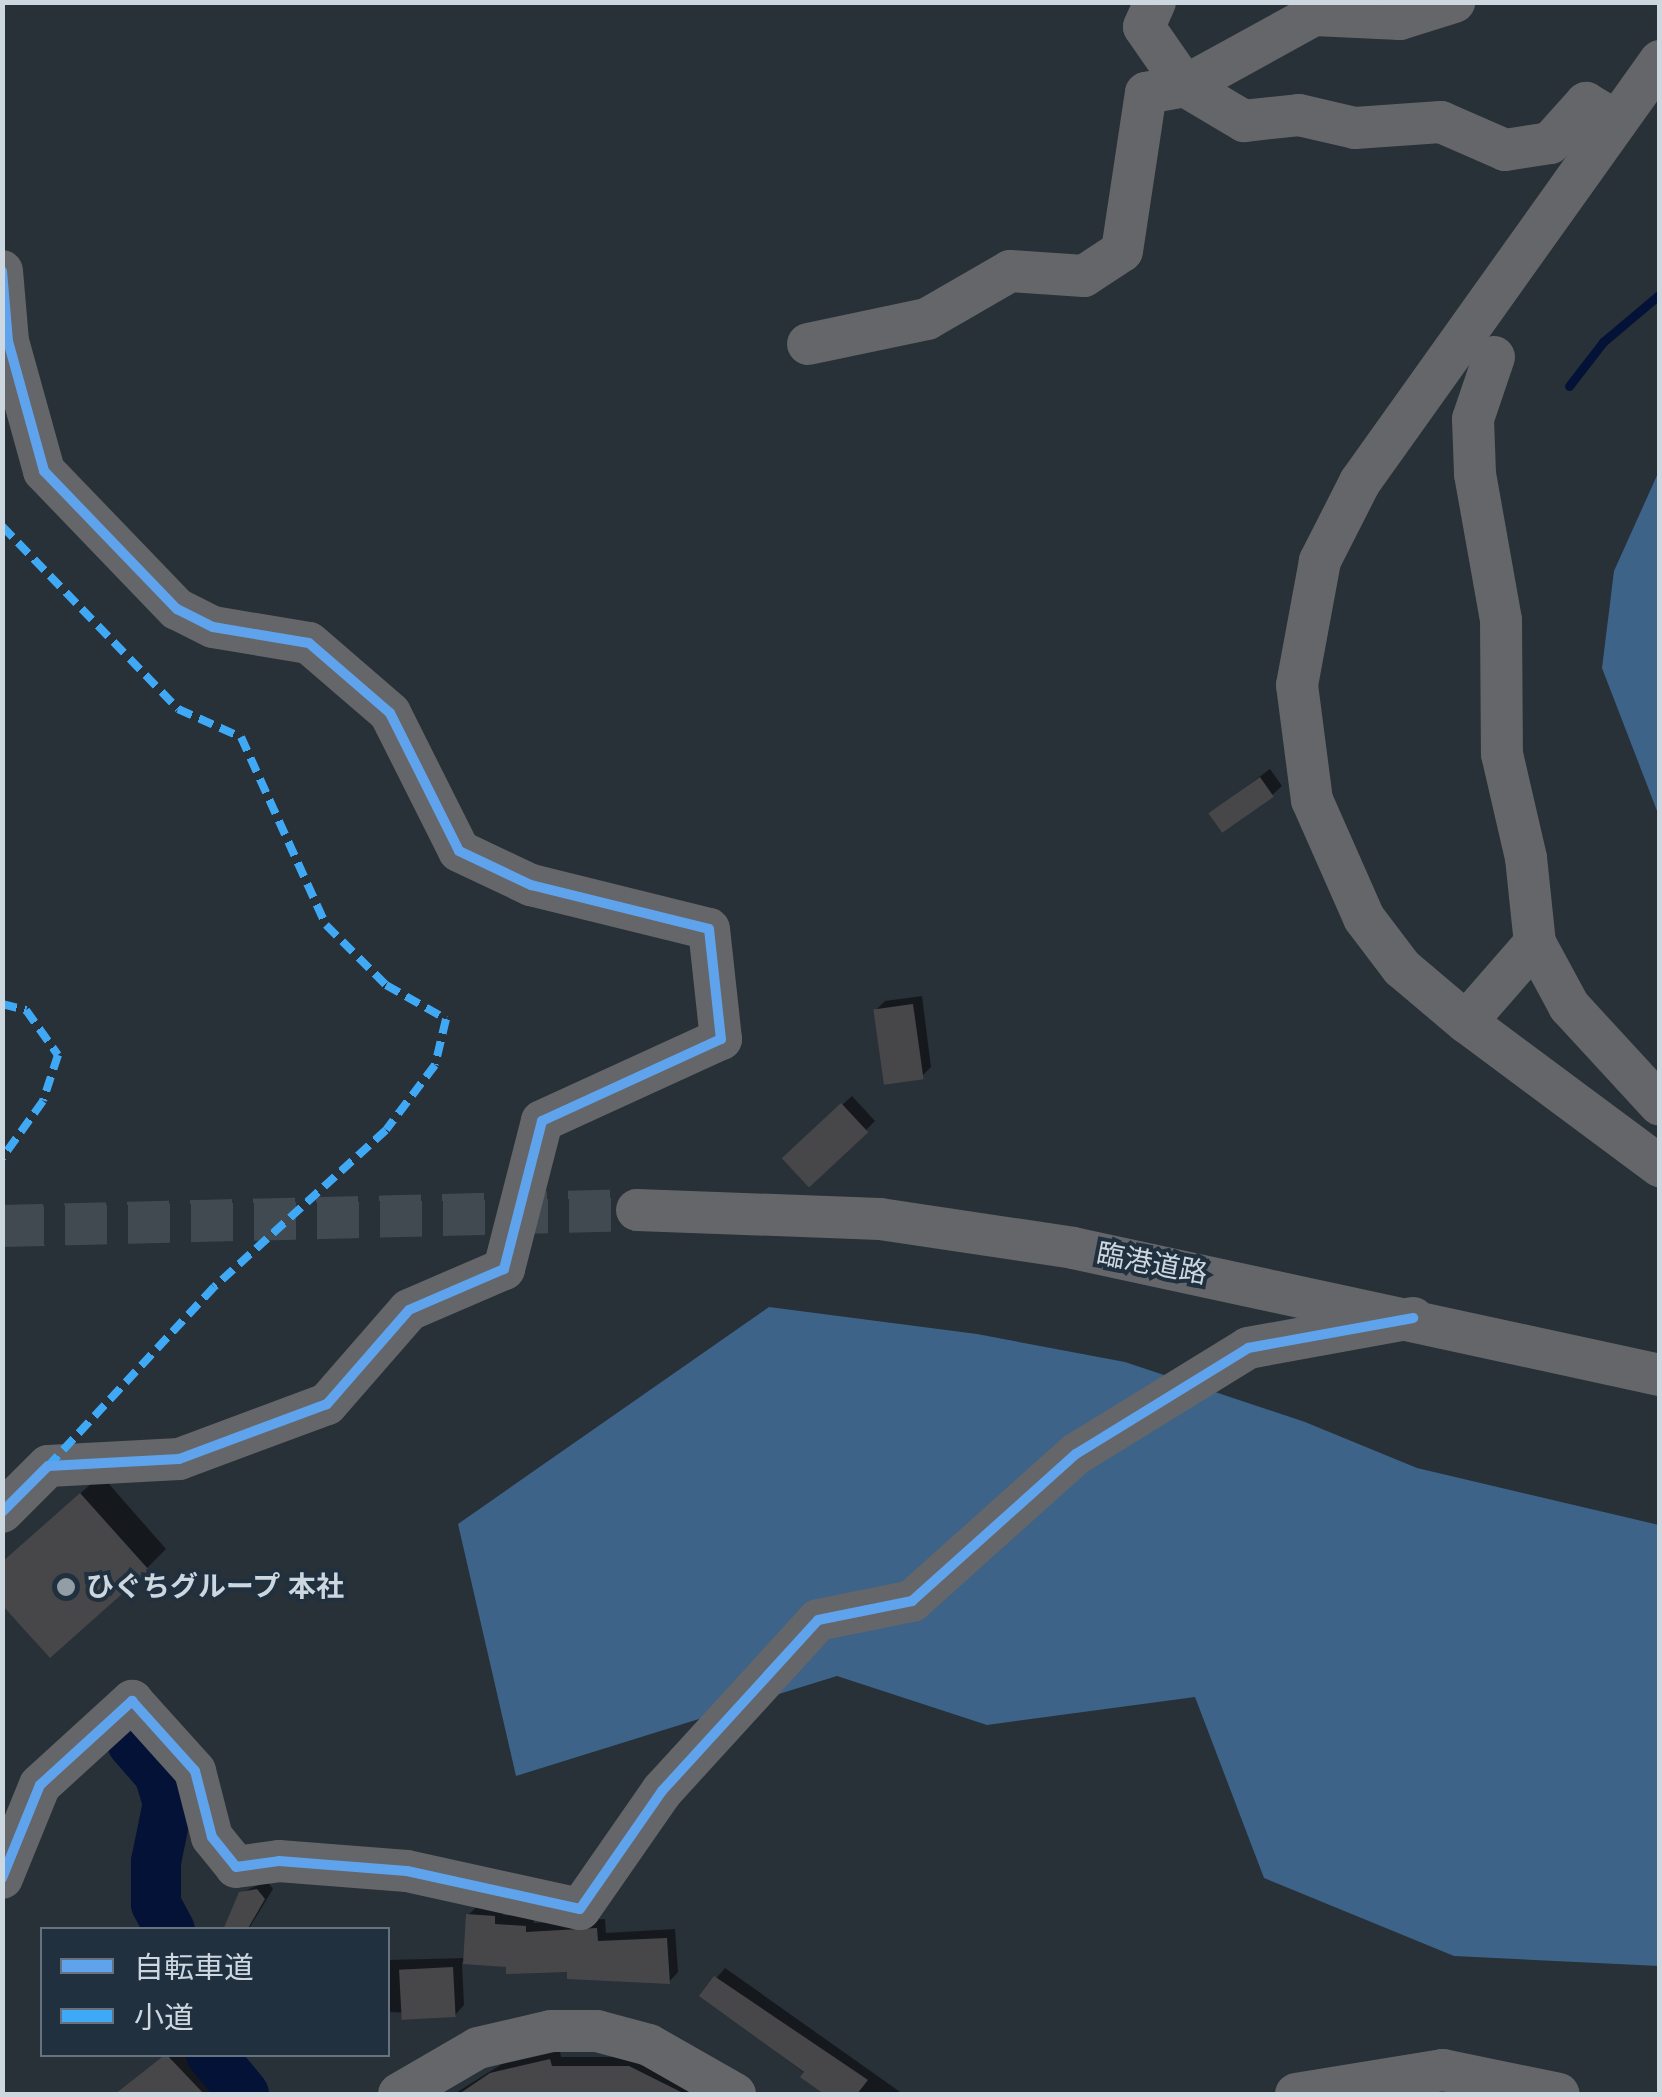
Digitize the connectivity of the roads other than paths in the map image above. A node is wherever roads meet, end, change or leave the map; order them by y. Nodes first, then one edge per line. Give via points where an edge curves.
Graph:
1 (1155, 2) edge
2 (1454, 2) edge
3 (1660, 61) edge
4 (1185, 86) junction
5 (1616, 121) junction
6 (2, 271) edge
7 (808, 344) dead end
8 (1494, 358) dead end
9 (1535, 943) junction
10 (1466, 1022) junction
11 (1660, 1105) edge
12 (1660, 1166) edge
13 (637, 1210) tunnel mouth
14 (1414, 1318) junction
15 (1660, 1375) edge
16 (2, 1512) edge
17 (132, 1701) junction
18 (2, 1809) edge
19 (2, 1878) edge
20 (399, 2094) edge
21 (735, 2094) edge
22 (1296, 2094) edge
23 (1559, 2094) edge

1 - 4 street via 1144,27
2 - 4 street via 1400,18 1314,15
3 - 5 street
4 - 5 street via 1244,122 1299,116 1355,128 1441,122 1505,150 1550,143 1586,104
4 - 7 street via 1146,94 1122,251 1084,276 1010,271 927,319
5 - 10 street via 1360,482 1320,561 1305,622 1297,685 1312,800 1331,854 1364,918 1402,968
6 - 16 street via 8,341 44,471 177,609 213,627 309,643 390,713 459,851 531,885 709,930 721,1039 542,1121 504,1269 409,1310 327,1404 179,1460 48,1466
8 - 9 street via 1473,419 1475,474 1500,620 1502,754 1526,858
9 - 10 street
9 - 11 street via 1569,1006
10 - 12 street
13 - 14 street, 臨港道路 via 880,1220 1073,1248
14 - 15 street, 臨港道路
14 - 17 street via 1248,1348 1076,1454 912,1601 818,1620 662,1791 580,1909 407,1871 278,1861 236,1867 212,1836 194,1771
17 - 18 street via 33,1752
17 - 19 street via 40,1785
20 - 21 street via 478,2048 551,2030 597,2031 649,2044
22 - 23 street via 1443,2070

